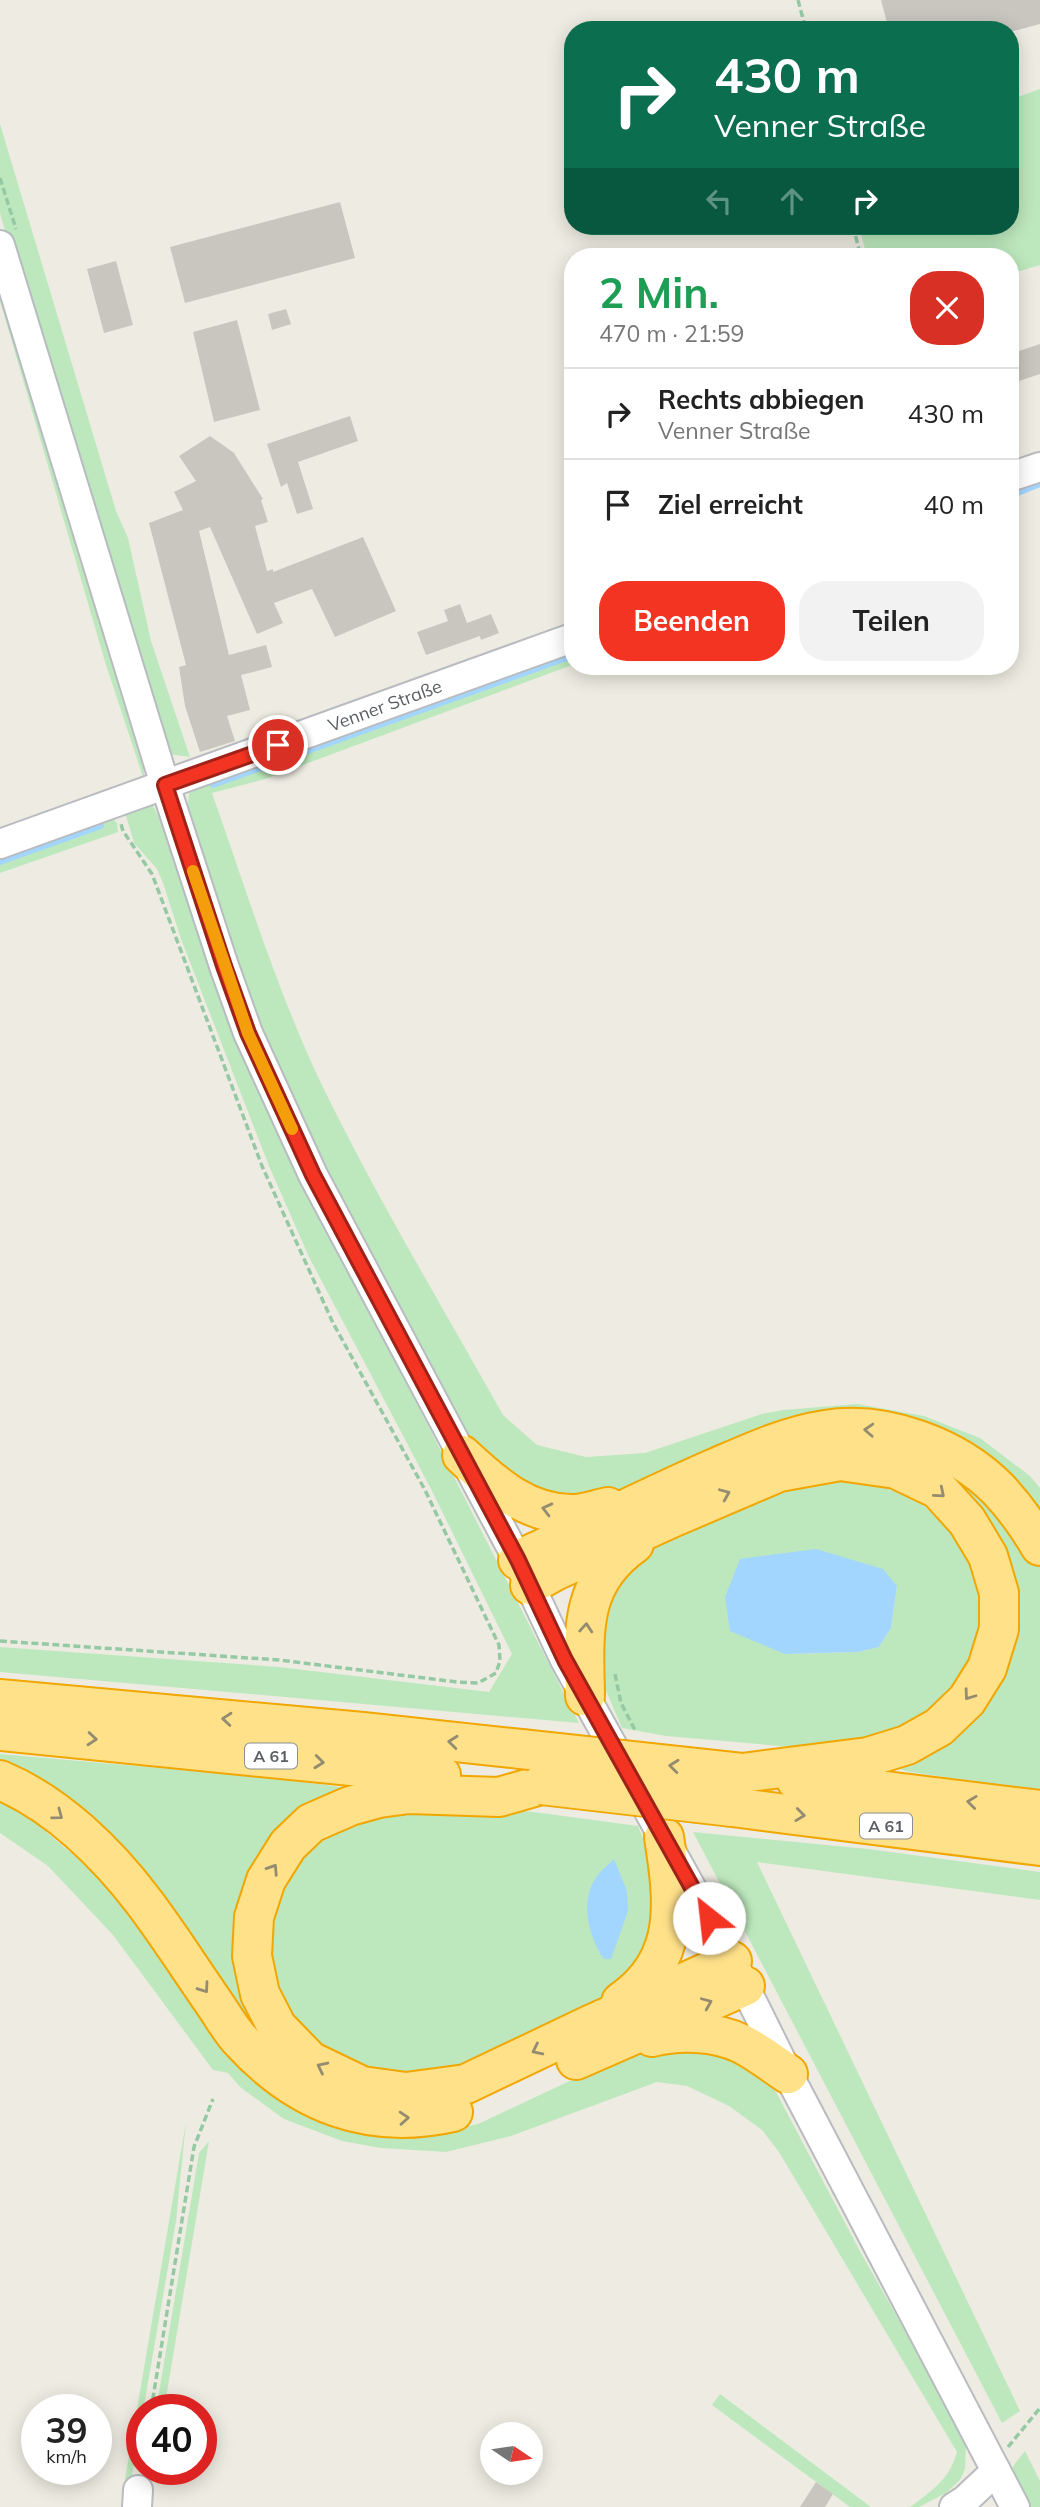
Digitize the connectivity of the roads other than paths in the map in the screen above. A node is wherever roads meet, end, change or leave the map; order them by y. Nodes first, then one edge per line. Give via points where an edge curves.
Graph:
1 (0, 245) edge
2 (1040, 467) edge
3 (1019, 474) edge
4 (564, 641) edge
5 (165, 785) junction
6 (0, 844) edge
7 (462, 1455) junction
8 (638, 1502) junction
9 (674, 1517) junction
10 (1040, 1546) edge
11 (524, 1573) junction
12 (585, 1696) junction
13 (0, 1699) edge
14 (0, 1731) edge
15 (0, 1780) edge
16 (541, 1786) junction
17 (737, 1790) junction
18 (1040, 1810) edge
19 (664, 1837) junction
20 (1040, 1846) edge
21 (739, 1974) junction
22 (593, 2038) junction
23 (788, 2074) junction
24 (996, 2471) junction
25 (954, 2507) edge
26 (1015, 2507) edge

1 - 5 street
2 - 3 street
4 - 5 street, Venner Straße
5 - 6 street, Venner Straße
5 - 7 street via 248,1033 313,1175
8 -> 7 highway via 576,1514 551,1511 517,1500 496,1487
7 - 11 street
10 -> 8 highway via 999,1490 961,1459 918,1439 875,1430 826,1430 769,1445
8 - 11 highway
9 - 11 highway via 555,1571
12 -> 9 highway via 584,1654 592,1592 627,1549
9 -> 17 highway via 779,1472 840,1461 896,1469 938,1489 967,1521 988,1556 999,1594 999,1629 987,1668 967,1700 939,1727 907,1745
11 - 12 street
12 - 19 street
17 -> 13 highway, A 61, bridge via 521,1749
14 -> 16 highway, A 61
15 -> 22 highway via 24,1790 88,1838 144,1901 241,2042 292,2087 328,2105 397,2119 450,2112 488,2100
16 - 17 highway, A 61, bridge
22 -> 16 highway via 466,2084 406,2092 362,2086 310,2061 277,2028 254,1969 254,1917 266,1880 288,1845 311,1823 379,1798 409,1794 499,1797
18 -> 17 highway, A 61
17 -> 20 highway, A 61
19 - 21 street
19 - 22 highway via 672,1887 669,1933 655,1971
21 - 22 highway
21 - 23 street
22 - 23 highway via 706,2034 740,2043
23 - 24 street
24 - 25 street
24 - 26 street

